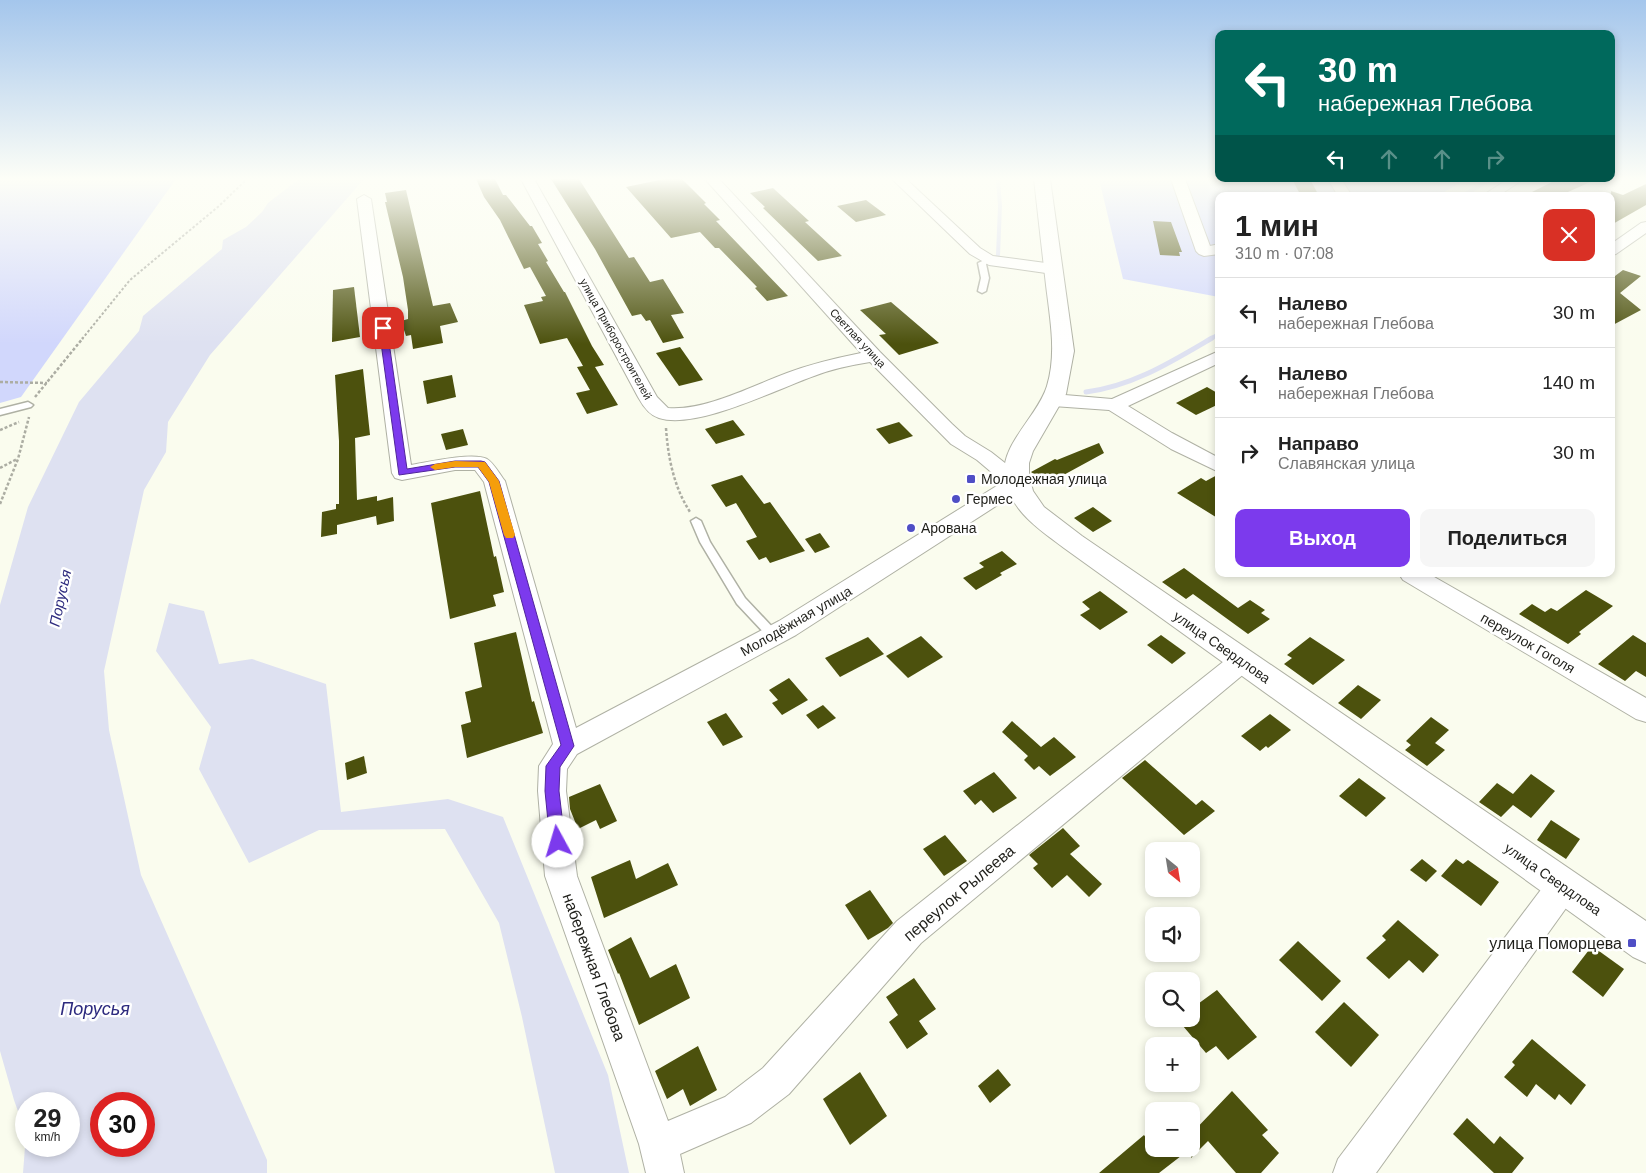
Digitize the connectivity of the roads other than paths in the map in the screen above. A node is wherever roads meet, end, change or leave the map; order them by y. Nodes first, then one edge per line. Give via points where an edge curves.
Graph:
1 (369, 234) edge
2 (557, 234) edge
3 (761, 234) edge
4 (955, 234) edge
5 (1049, 234) edge
6 (1198, 234) edge
7 (1635, 234) edge
8 (1615, 248) edge
9 (1215, 250) edge
10 (1052, 256) junction
11 (989, 260) junction
12 (982, 291) dead end
13 (874, 356) junction
14 (1215, 358) edge
15 (1053, 400) junction
16 (1114, 404) junction
17 (28, 405) road end
18 (0, 412) edge
19 (1215, 464) edge
20 (1017, 483) junction
21 (696, 521) road end
22 (1416, 577) edge
23 (773, 635) junction
24 (1242, 661) junction
25 (1646, 711) edge
26 (568, 746) junction
27 (1563, 886) junction
28 (1646, 944) edge
29 (662, 1158) edge
30 (1352, 1173) edge

1 - 26 street via 402,472 455,464 481,464 494,481
2 - 13 street, улица Приборостроителей via 655,408 666,414 703,410 808,371
3 - 13 street, Светлая улица
4 - 11 street
5 - 10 street
6 - 9 street via 1204,251
7 - 8 street
10 - 11 street
10 - 15 street via 1064,351 1062,373
11 - 12 lane via 982,263 985,278
13 - 20 street, Светлая улица via 958,440
14 - 16 street
15 - 16 street
15 - 20 street via 1022,447 1016,464
16 - 19 street via 1180,447
17 - 18 lane
20 - 23 street, Молодёжная улица
20 - 24 street, улица Свердлова via 1032,509 1066,537
21 - 23 lane via 741,601
22 - 25 street, переулок Гоголя
23 - 26 street, Молодёжная улица
24 - 27 street, улица Свердлова
24 - 29 street, переулок Рылеева via 909,932 776,1081 738,1110
26 - 29 street, набережная Глебова via 553,766 552,791 561,876
27 - 28 street, улица Свердлова
27 - 30 street

